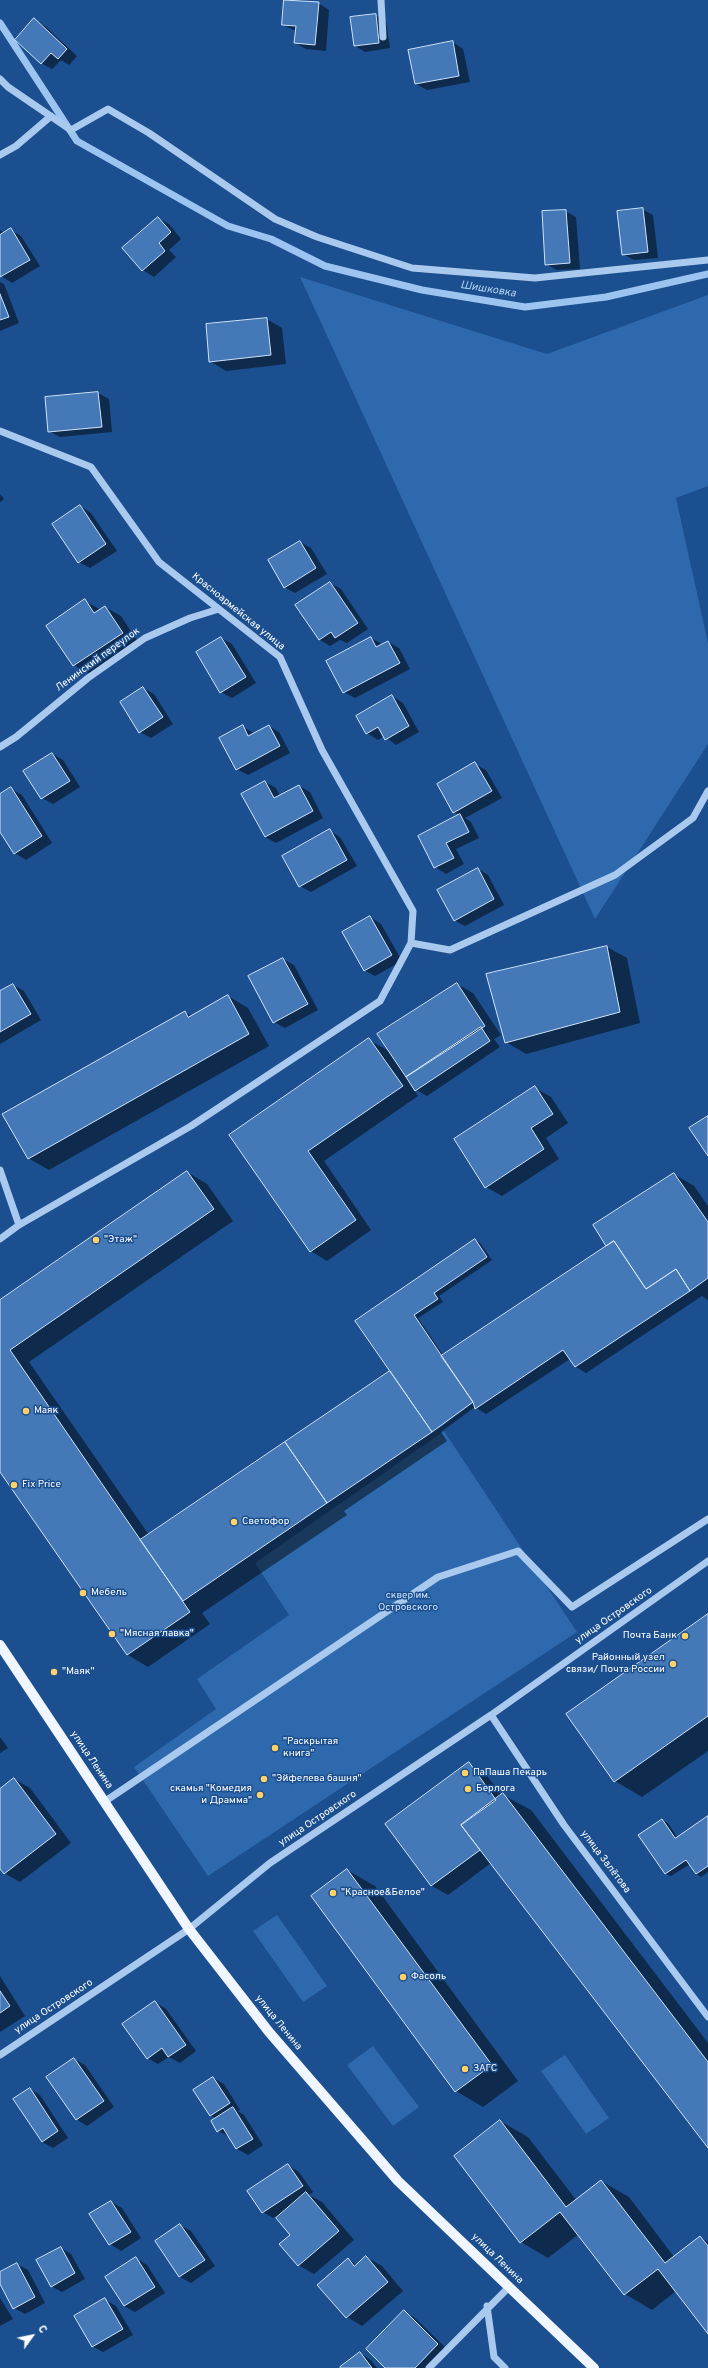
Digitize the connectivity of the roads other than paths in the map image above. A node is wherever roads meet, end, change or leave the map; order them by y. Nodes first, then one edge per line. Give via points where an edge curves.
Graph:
1 (381, 0) edge
2 (383, 37) dead end
3 (0, 79) edge
4 (52, 117) junction
5 (0, 155) edge
6 (708, 260) edge
7 (0, 430) edge
8 (219, 609) junction
9 (0, 747) edge
10 (708, 791) edge
11 (411, 943) junction
12 (0, 1170) edge
13 (19, 1225) junction
14 (0, 1239) edge
15 (708, 1519) edge
16 (708, 1561) edge
17 (0, 1645) edge
18 (491, 1716) junction
19 (104, 1802) junction
20 (188, 1929) junction
21 (708, 2017) edge
22 (0, 2055) edge
23 (509, 2287) junction
24 (487, 2306) junction
25 (429, 2368) edge
26 (505, 2368) edge
27 (594, 2368) edge

1 - 2 street
3 - 4 street
4 - 5 street via 16,146
4 - 6 street via 71,130 108,109 149,133 275,219 317,237 412,268 535,278
7 - 8 street, Красноармейская улица via 91,467 159,562
8 - 9 street, Ленинский переулок via 190,618 145,638 88,678 16,737
8 - 11 street, Красноармейская улица via 280,657 322,750 413,911
10 - 11 street via 693,818 615,875 450,950
11 - 13 street via 380,1001 191,1126
12 - 13 street
13 - 14 street
15 - 19 street via 572,1607 518,1551 438,1577
16 - 18 street, улица Островского
17 - 19 main road, улица Ленина
18 - 20 street, улица Островского via 270,1863
18 - 21 street, улица Залётова via 564,1825
19 - 20 main road, улица Ленина
20 - 22 street, улица Островского
20 - 23 main road, улица Ленина via 269,2032 398,2181
23 - 24 street
23 - 27 main road, улица Ленина
24 - 25 street
24 - 26 street via 494,2357

